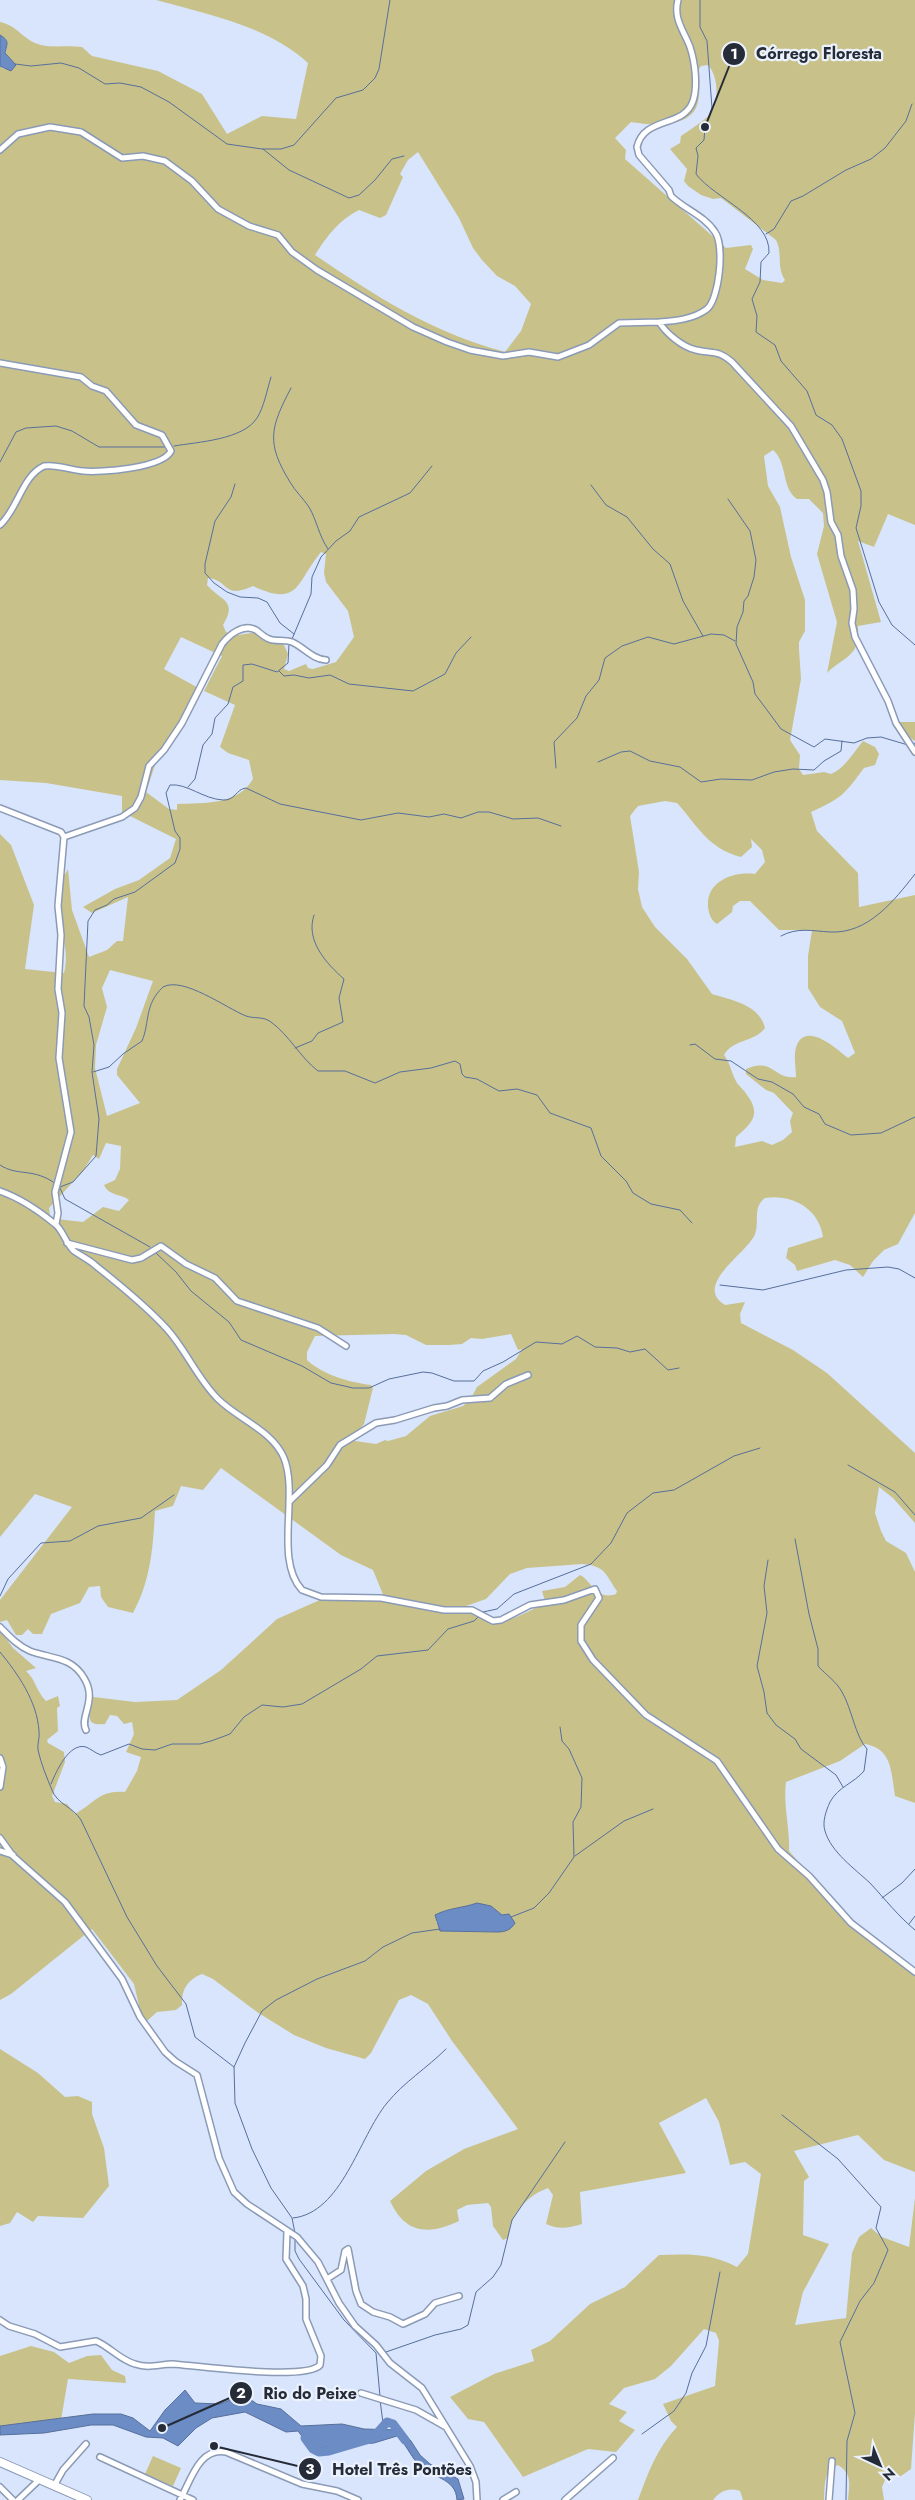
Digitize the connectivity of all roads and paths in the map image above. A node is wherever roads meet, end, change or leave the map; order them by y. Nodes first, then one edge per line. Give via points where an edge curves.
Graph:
1 (678, 0) edge
2 (0, 150) edge
3 (659, 322) junction
4 (0, 363) edge
5 (0, 525) edge
6 (326, 660) dead end
7 (915, 752) edge
8 (0, 808) edge
9 (64, 837) junction
10 (0, 1191) edge
11 (56, 1224) junction
12 (67, 1242) junction
13 (346, 1346) dead end
14 (528, 1375) dead end
15 (289, 1502) junction
16 (0, 1627) edge
17 (86, 1730) dead end
18 (0, 1758) edge
19 (0, 1787) edge
20 (0, 1838) edge
21 (0, 1850) edge
22 (13, 1856) junction
23 (915, 1972) edge
24 (292, 2234) junction
25 (327, 2280) junction
26 (459, 2296) dead end
27 (0, 2320) edge
28 (361, 2393) dead end
29 (450, 2431) junction
30 (86, 2444) dead end
31 (100, 2457) dead end
32 (613, 2458) dead end
33 (832, 2461) dead end
34 (0, 2462) edge
35 (40, 2480) junction
36 (54, 2486) junction
37 (0, 2487) edge
38 (516, 2492) dead end
39 (72, 2497) edge
40 (182, 2498) edge
41 (13, 2500) edge
42 (18, 2500) edge
43 (87, 2500) edge
44 (193, 2500) edge
45 (358, 2500) edge
46 (477, 2500) edge
47 (503, 2500) edge
48 (565, 2500) edge
49 (829, 2500) edge

1 - 3 street via 678,19 692,57 695,88 692,103 684,114 647,129 641,134 636,147 671,196 715,231 721,258 710,306 694,316
2 - 3 street via 18,134 50,127 81,132 122,158 143,156 164,161 192,181 218,209 249,226 278,235 292,252 317,270 413,327 470,350 503,356 529,352 558,357 589,345 619,323
3 - 7 street via 691,349 716,352 726,357 774,406 803,444 827,492 831,522 838,535 841,556 853,590 854,637 896,723
4 - 5 street via 81,378 106,391 136,425 162,435 171,451 158,461 110,471 44,466 30,479 12,512
6 - 9 street via 315,658 305,648 286,640 271,640 253,628 247,627 232,634 222,644 182,723 149,766 135,808 122,817
8 - 9 street via 61,832
9 - 11 street via 58,906 61,942 58,989 62,1013 59,1058 71,1132 55,1192
10 - 11 street via 17,1198
11 - 12 street
12 - 13 street via 132,1260 161,1246 186,1264 215,1278 237,1301 318,1328
12 - 15 street via 166,1328 217,1398 280,1450 290,1478
14 - 15 street via 506,1384 490,1398 462,1400 376,1424 340,1445 327,1465
15 - 23 street via 292,1573 296,1584 308,1594 330,1598 381,1598 444,1610 472,1610 493,1621 530,1606 596,1590 599,1598 584,1619 580,1635 593,1660 646,1716 717,1761 778,1849 809,1876 855,1927
16 - 17 street via 24,1648 65,1660 82,1674 90,1696 84,1723
18 - 19 street via 3,1767
20 - 22 street
21 - 22 street
22 - 24 street via 65,1902 122,1979 135,2008 155,2039 171,2058 197,2075 219,2158 241,2200
24 - 25 street via 318,2262
24 - 27 street via 286,2260 303,2286 307,2324 321,2356 320,2365 311,2371 255,2372 171,2364 143,2366 124,2360 96,2341 60,2347
25 - 26 street via 341,2270 344,2251 348,2250 361,2304 403,2324 425,2314 435,2302
25 - 29 street via 355,2326 390,2363 422,2388
28 - 29 street via 427,2414
29 - 46 street via 476,2482
30 - 36 street via 63,2470
31 - 40 street
32 - 48 street
33 - 49 street
34 - 35 main road
35 - 36 main road
35 - 42 street
36 - 39 main road
37 - 41 street
38 - 47 street
39 - 43 main road
40 - 44 street
40 - 45 street via 204,2456 217,2450 302,2484 337,2491

